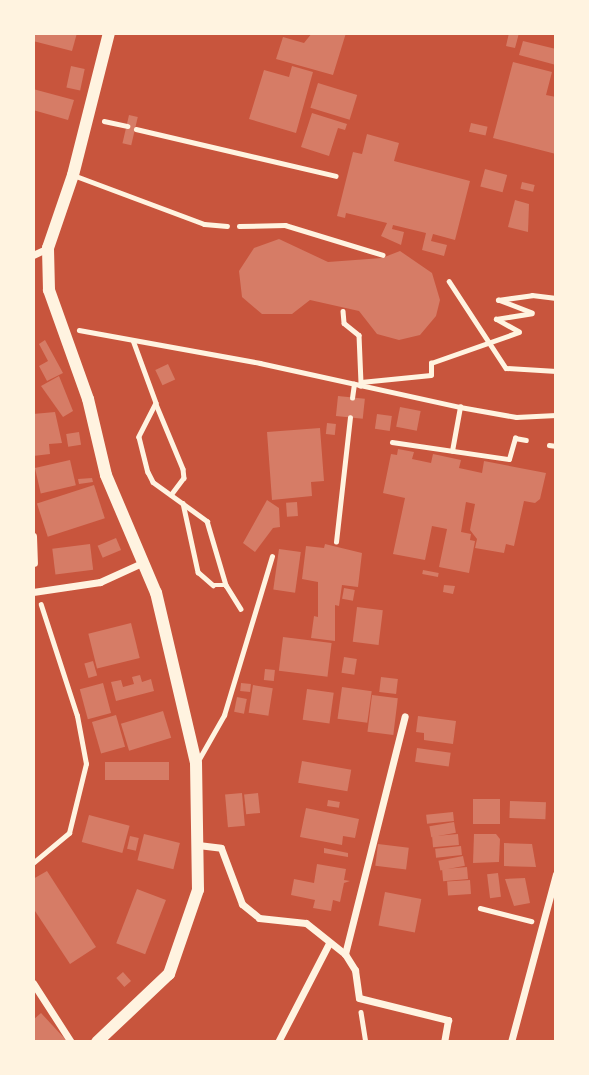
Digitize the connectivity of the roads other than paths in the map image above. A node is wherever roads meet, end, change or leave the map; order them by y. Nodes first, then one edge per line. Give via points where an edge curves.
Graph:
1 (109, 33) edge
2 (73, 175) junction
3 (227, 226) road end
4 (48, 248) junction
5 (33, 255) edge
6 (33, 536) edge
7 (272, 556) dead end
8 (145, 562) junction
9 (34, 563) edge
10 (33, 592) edge
11 (405, 716) dead end
12 (197, 763) junction
13 (198, 845) junction
14 (556, 874) edge
15 (329, 943) junction
16 (345, 954) junction
17 (33, 983) edge
18 (71, 1042) edge
19 (97, 1042) edge
20 (278, 1042) edge
21 (444, 1042) edge
22 (511, 1042) edge

1 - 2 street
2 - 3 lane via 204,224
2 - 4 street
4 - 5 street
4 - 8 street via 49,290 106,475
6 - 9 street
7 - 12 lane via 224,715
8 - 10 street via 100,582
8 - 12 street
11 - 16 street
12 - 13 street
13 - 15 street via 221,848 242,904 259,918 306,923
13 - 19 street via 198,890 169,974
14 - 22 street
15 - 16 street
15 - 20 street
16 - 21 street via 355,970 359,998 447,1020
17 - 18 street

